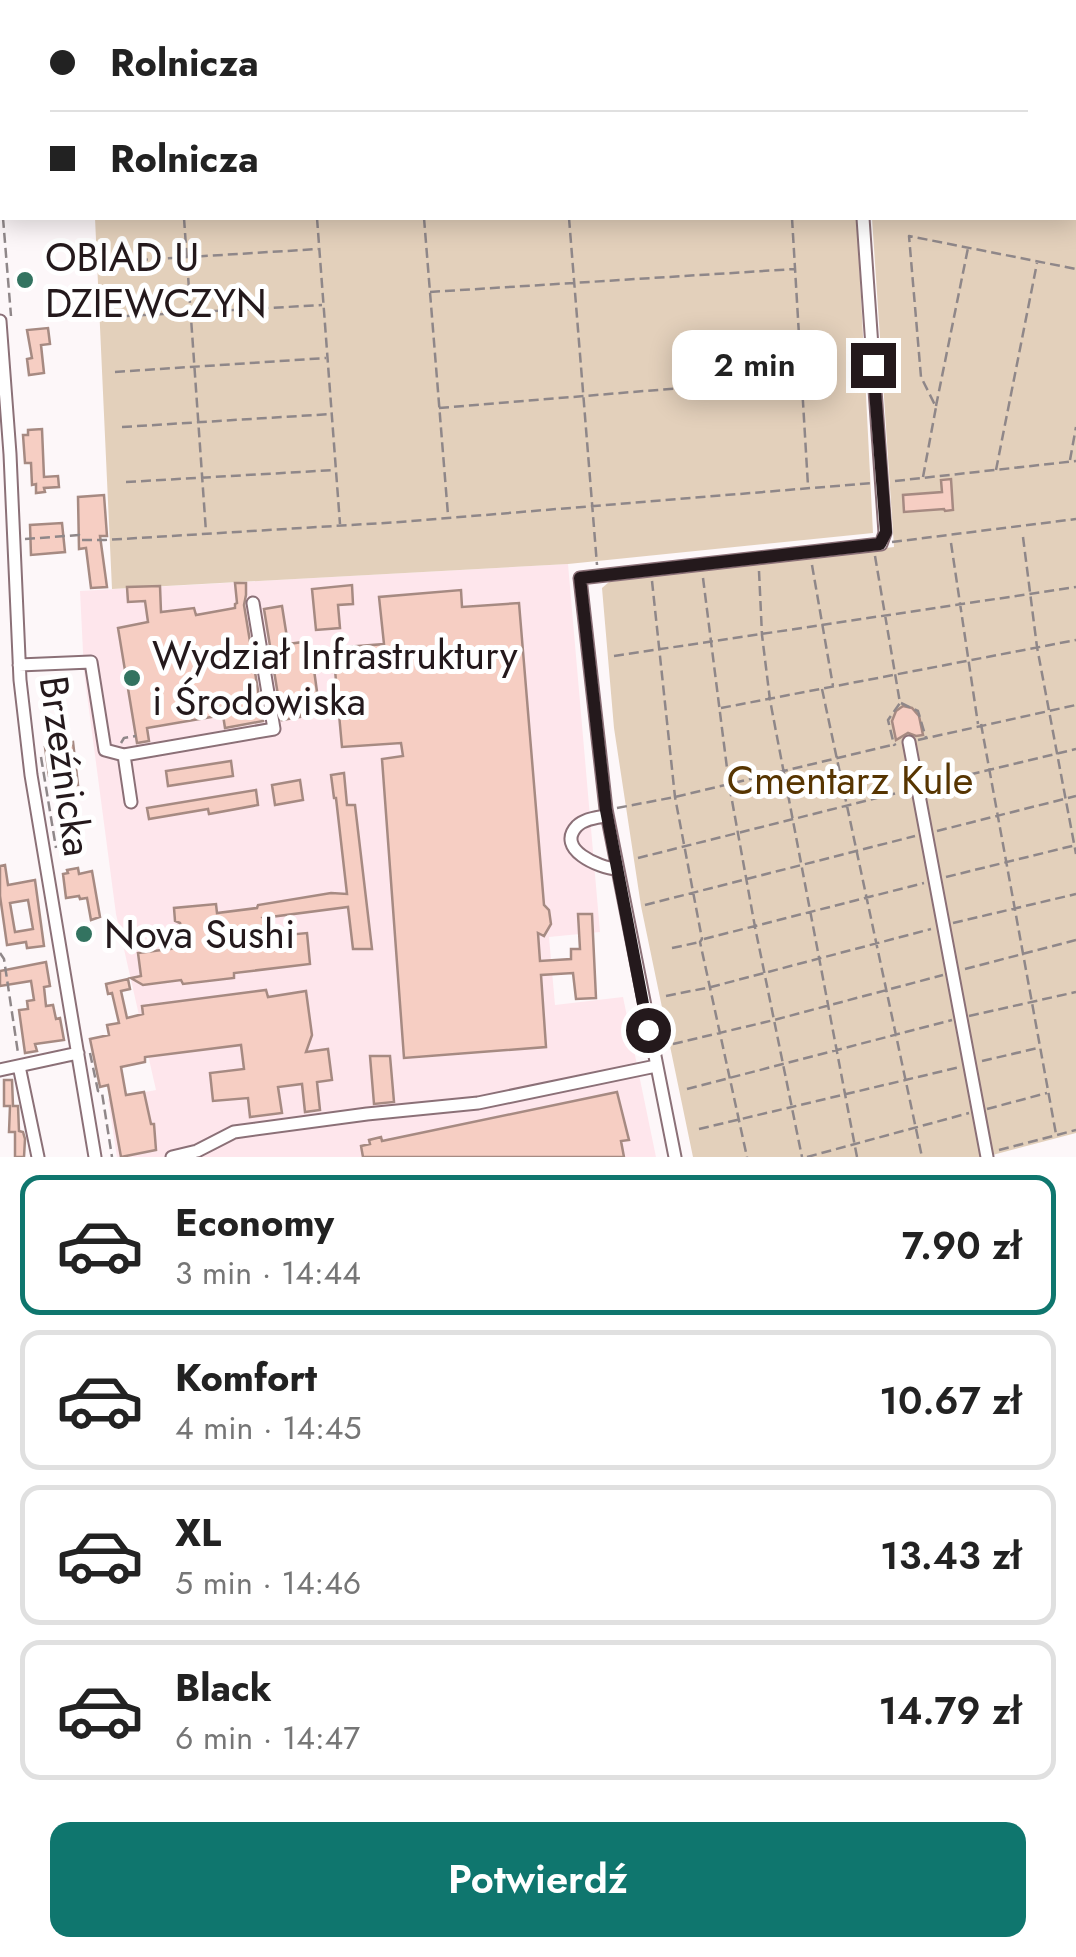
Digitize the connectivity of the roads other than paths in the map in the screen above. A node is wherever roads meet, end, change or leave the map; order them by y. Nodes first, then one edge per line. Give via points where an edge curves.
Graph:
1 (863, 220) edge
2 (5, 317) edge
3 (6, 492) edge
4 (253, 603) dead end
5 (19, 665) junction
6 (909, 742) road end
7 (119, 754) junction
8 (131, 802) dead end
9 (607, 812) junction
10 (617, 869) junction
11 (84, 1051) junction
12 (19, 1066) junction
13 (656, 1066) junction
14 (0, 1070) edge
15 (986, 1156) edge
16 (38, 1157) edge
17 (95, 1157) edge
18 (172, 1157) edge
19 (674, 1157) edge

1 - 9 street via 886,532 877,544 580,578
2 - 3 street, Brzeźnicka
3 - 5 street, Brzeźnicka
4 - 7 street via 274,728
5 - 7 street via 91,662 105,750
5 - 11 street, Brzeźnicka via 31,776
6 - 15 street
7 - 8 street
9 - 10 street
9 - 10 street via 578,825 572,835 579,855
10 - 13 street
11 - 12 street
11 - 17 street, Brzeźnicka
12 - 14 street
12 - 16 street
13 - 18 street via 478,1103 234,1132
13 - 19 street

